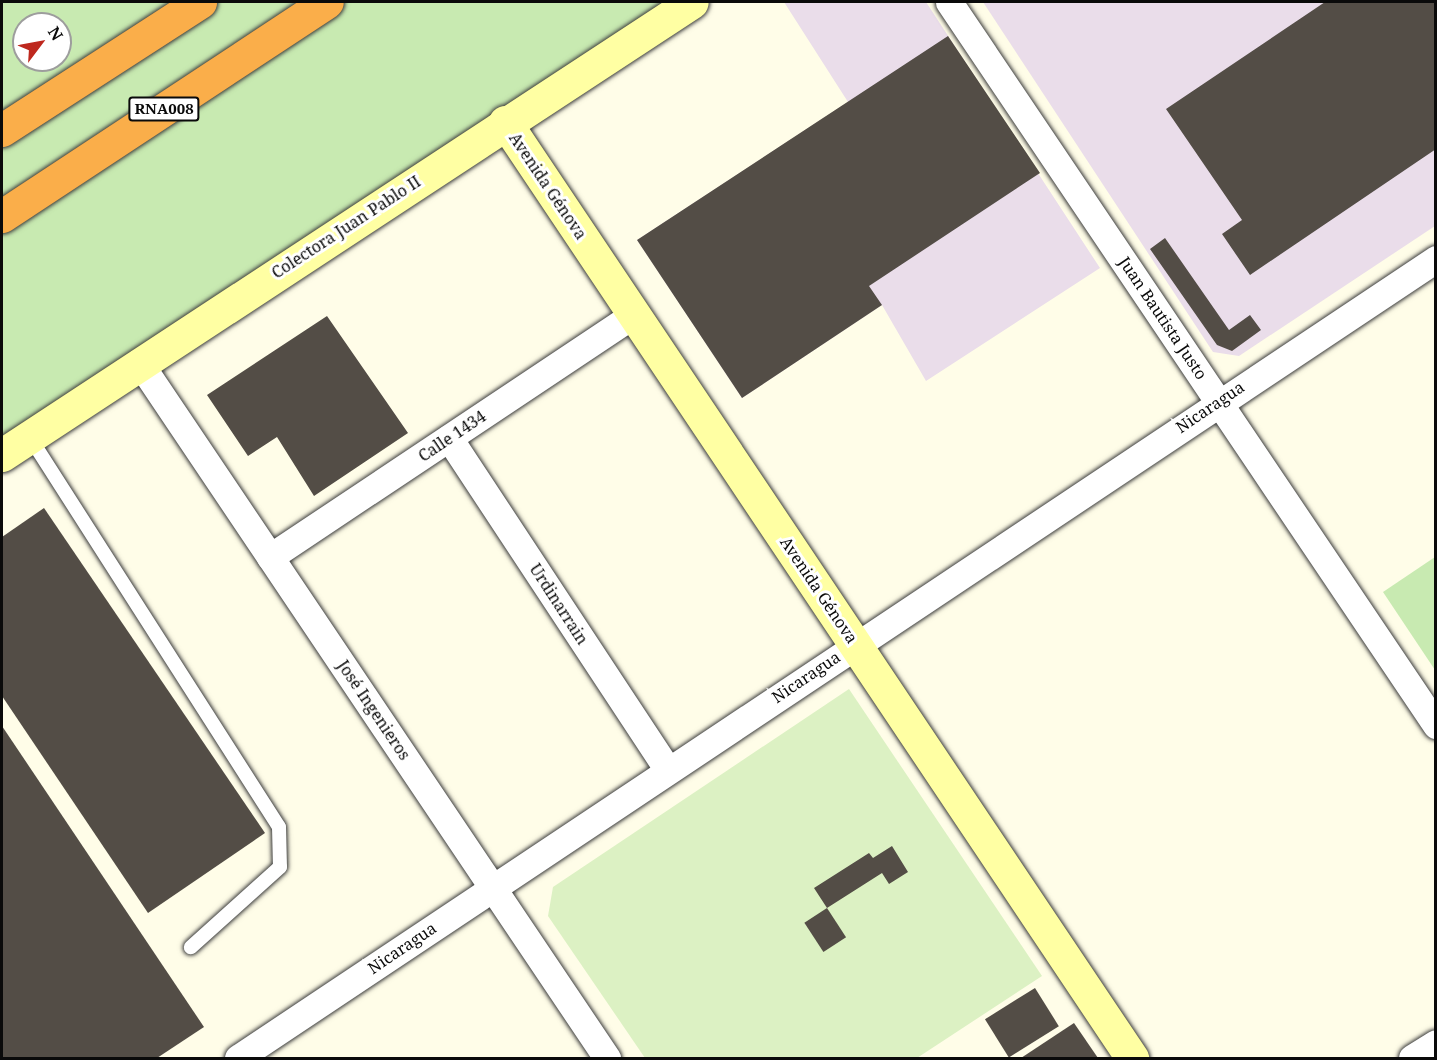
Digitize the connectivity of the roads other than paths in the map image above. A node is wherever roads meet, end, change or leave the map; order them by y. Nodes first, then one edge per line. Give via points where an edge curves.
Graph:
1 (200, 2) edge
2 (327, 2) edge
3 (692, 2) edge
4 (949, 2) edge
5 (505, 122) junction
6 (2, 130) edge
7 (2, 216) edge
8 (1436, 259) edge
9 (634, 314) junction
10 (139, 362) junction
11 (1219, 400) junction
12 (29, 436) junction
13 (449, 438) junction
14 (2, 455) edge
15 (270, 557) junction
16 (855, 644) junction
17 (1436, 724) edge
18 (668, 770) junction
19 (493, 887) junction
20 (191, 947) dead end
21 (1436, 1043) edge
22 (238, 1059) edge
23 (607, 1059) edge
24 (1132, 1059) edge
25 (1412, 1059) edge

1 - 6 highway
2 - 7 highway, RNA008
3 - 5 street, Colectora Juan Pablo II
4 - 11 street, Juan Bautista Justo
5 - 9 street, Avenida Génova
5 - 10 street, Colectora Juan Pablo II
8 - 11 street, Nicaragua
9 - 13 street, Calle 1434
9 - 16 street, Avenida Génova
10 - 12 street, Colectora Juan Pablo II
10 - 15 street, José Ingenieros
11 - 16 street, Nicaragua
11 - 17 street, Juan Bautista Justo
12 - 14 street, Colectora Juan Pablo II
12 - 20 lane via 279,826 280,867
13 - 15 street, Calle 1434
13 - 18 street, Urdinarrain
15 - 19 street, José Ingenieros
16 - 18 street, Nicaragua
16 - 24 street, Avenida Génova
18 - 19 street, Nicaragua
19 - 22 street, Nicaragua
19 - 23 street, José Ingenieros
21 - 25 street

